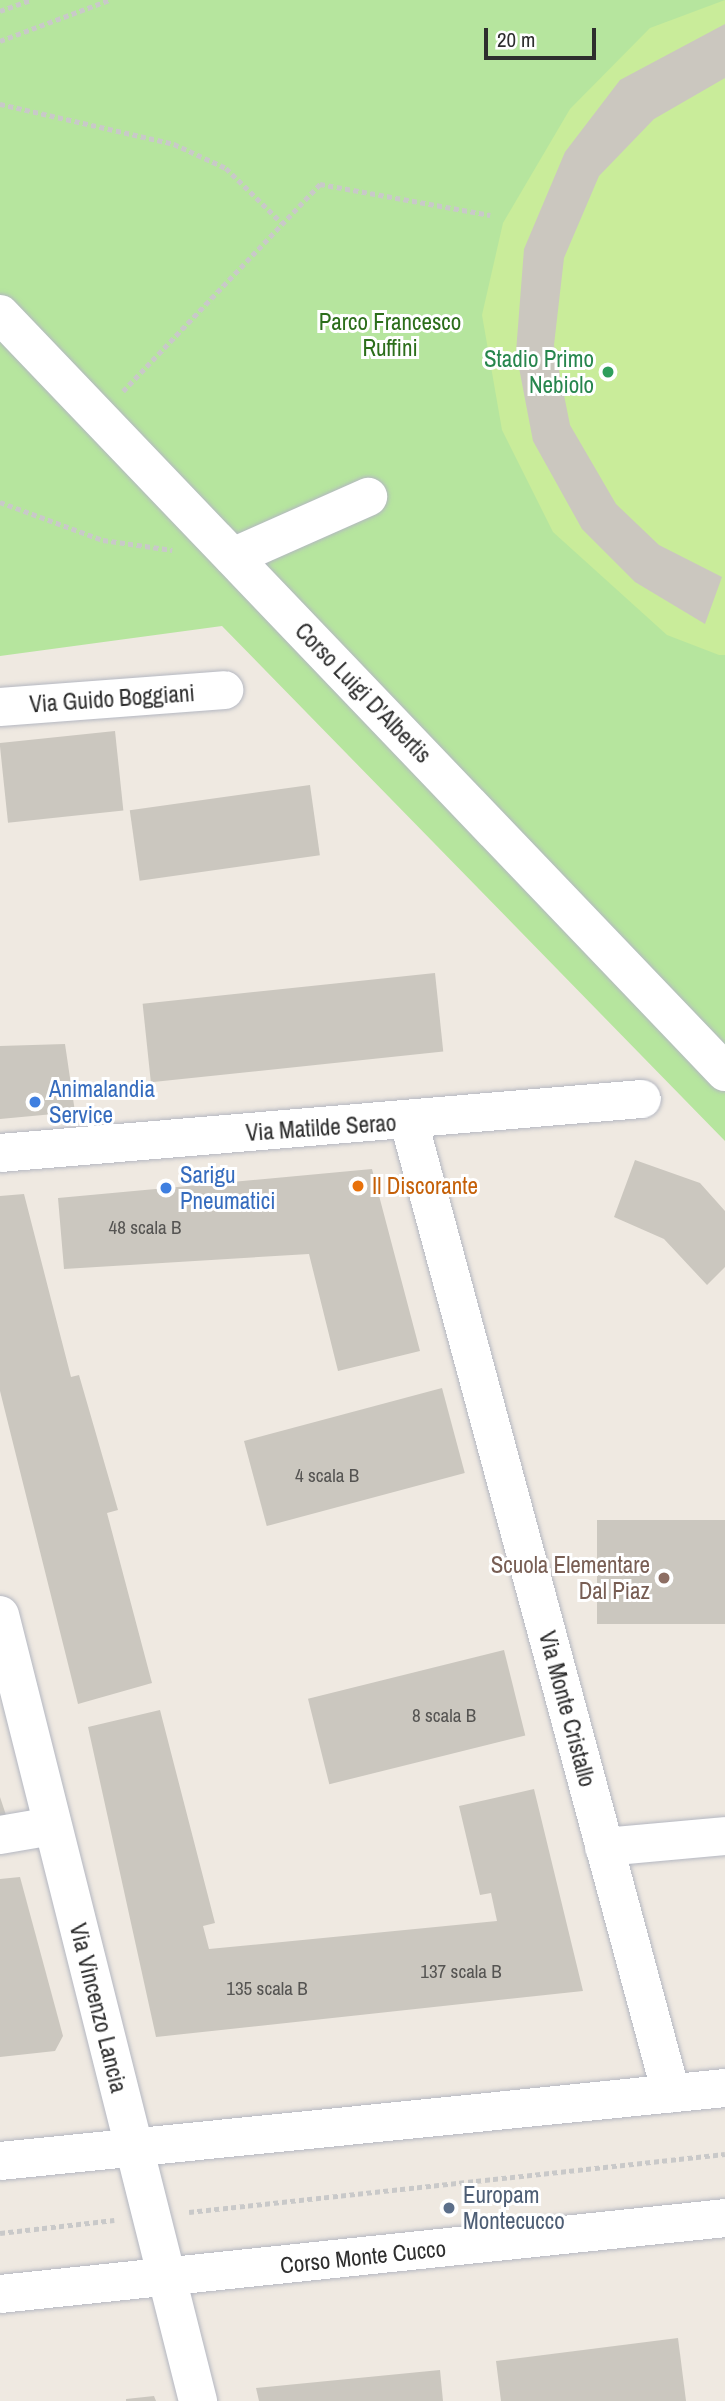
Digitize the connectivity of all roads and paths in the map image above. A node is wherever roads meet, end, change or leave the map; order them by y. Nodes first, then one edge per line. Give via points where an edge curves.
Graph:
1 (30, 0) edge
2 (109, 0) edge
3 (0, 11) edge
4 (0, 41) edge
5 (0, 104) edge
6 (490, 215) dead end
7 (282, 223) junction
8 (0, 314) edge
9 (99, 417) junction
10 (368, 497) dead end
11 (0, 502) edge
12 (224, 549) junction
13 (224, 690) dead end
14 (0, 708) edge
15 (725, 1072) edge
16 (642, 1099) dead end
17 (408, 1122) junction
18 (0, 1153) edge
19 (0, 1615) edge
20 (52, 1826) junction
21 (0, 1835) edge
22 (725, 1836) edge
23 (604, 1847) junction
24 (725, 2088) edge
25 (671, 2093) junction
26 (133, 2148) junction
27 (725, 2154) edge
28 (0, 2161) edge
29 (151, 2216) junction
30 (725, 2218) edge
31 (0, 2233) edge
32 (167, 2278) junction
33 (0, 2294) edge
34 (198, 2401) edge

1 - 3 path
2 - 4 path
5 - 7 path via 174,144 226,168
6 - 7 path via 320,184
7 - 9 path
8 - 9 street, Corso Luigi D'Albertis
9 - 12 street, Corso Luigi D'Albertis
10 - 12 street
11 - 12 path via 103,540 160,553
12 - 15 street, Corso Luigi D'Albertis
13 - 14 street, Via Guido Boggiani
16 - 17 street, Via Matilde Serao
17 - 18 street, Via Matilde Serao
17 - 23 street, Via Monte Cristallo
19 - 20 street, Via Vincenzo Lancia
20 - 21 street
20 - 26 street, Via Vincenzo Lancia
22 - 23 street
23 - 25 street, Via Monte Cristallo
24 - 25 street
25 - 26 street
26 - 28 street
26 - 29 street, Via Vincenzo Lancia
27 - 29 path
29 - 31 path
29 - 32 street, Via Vincenzo Lancia
30 - 32 street, Corso Monte Cucco
32 - 33 street, Corso Monte Cucco
32 - 34 street, Via Vincenzo Lancia

